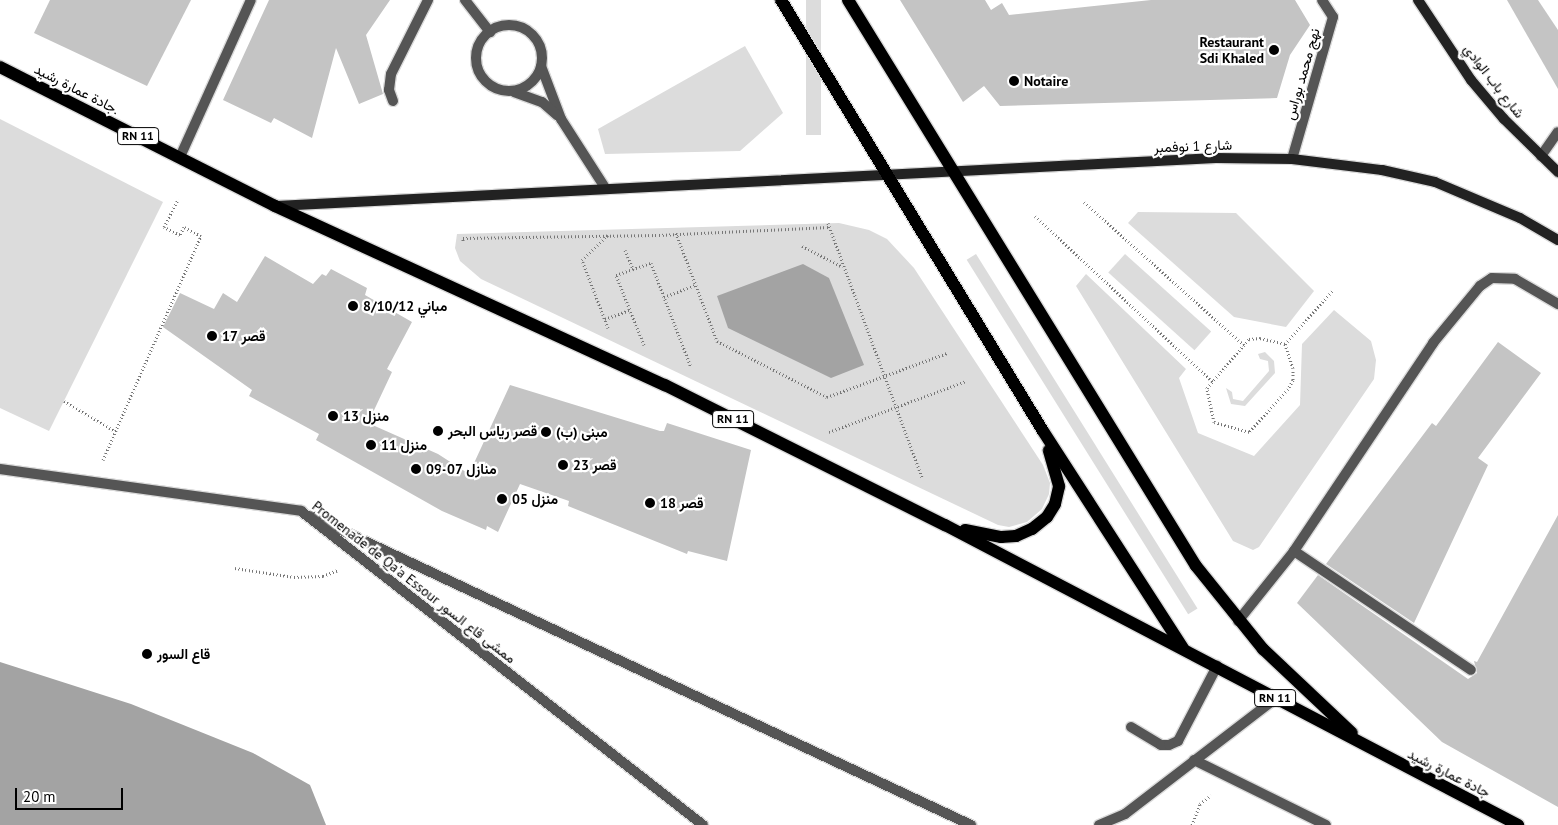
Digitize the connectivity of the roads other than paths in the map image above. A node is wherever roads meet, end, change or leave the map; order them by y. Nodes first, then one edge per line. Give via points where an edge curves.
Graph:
1 (251, 0) edge
2 (428, 0) edge
3 (465, 0) edge
4 (781, 0) edge
5 (848, 0) edge
6 (1322, 0) edge
7 (1418, 0) edge
8 (490, 32) junction
9 (541, 66) junction
10 (0, 67) edge
11 (510, 91) junction
12 (393, 101) dead end
13 (561, 119) junction
14 (1558, 132) edge
15 (1541, 156) junction
16 (180, 157) junction
17 (1292, 159) junction
18 (950, 171) junction
19 (1558, 172) edge
20 (887, 175) junction
21 (606, 189) junction
22 (275, 206) junction
23 (1558, 240) edge
24 (1558, 304) edge
25 (1043, 430) junction
26 (0, 469) edge
27 (301, 511) junction
28 (945, 525) junction
29 (1294, 551) junction
30 (1238, 621) junction
31 (1183, 648) junction
32 (1216, 666) junction
33 (1471, 670) dead end
34 (1276, 698) junction
35 (1131, 727) dead end
36 (1367, 747) junction
37 (1194, 760) junction
38 (703, 825) edge
39 (971, 825) edge
40 (1099, 825) edge
41 (1326, 825) edge
42 (1518, 825) edge

1 - 16 street
2 - 12 street via 390,74 389,90
3 - 8 street
4 - 20 main road
5 - 18 main road
6 - 17 street, نهج محمد بوراس via 1333,17
7 - 15 main road, شارع باب الوادي via 1471,80
8 - 9 street via 505,26 526,30 540,46
8 - 11 street via 480,44 477,66 489,84
9 - 11 street via 530,84
9 - 13 street
10 - 16 main road, جادة عمارة رشيد. / RN 11
11 - 13 street via 525,93 542,102
13 - 21 street
14 - 15 street
15 - 19 main road, شارع باب الوادي
16 - 22 main road, جادة عمارة رشيد. / RN 11
17 - 18 main road, شارع 1 نوفمبر via 1216,158
17 - 23 main road, شارع 1 نوفمبر via 1382,170 1435,182 1520,218
18 - 20 main road, شارع 1 نوفمبر
18 - 30 main road via 986,224 1196,566
20 - 21 main road, شارع 1 نوفمبر
20 - 25 main road
21 - 22 main road, شارع 1 نوفمبر
22 - 28 main road, RN 11 via 665,385
24 - 29 street via 1515,279 1492,278 1480,286 1433,343
25 - 28 main road via 1059,486 1055,504 1047,517 1032,529 1000,537
25 - 31 main road
26 - 27 street, Promenade de Qa'a Essour ممشى قاع السور
27 - 38 street, Promenade de Qa'a Essour ممشى قاع السور
27 - 39 street
28 - 31 main road, RN 11
29 - 30 street
29 - 33 street
30 - 36 main road via 1297,683
31 - 32 main road, RN 11
32 - 34 main road, RN 11
32 - 35 street via 1178,741 1161,745
34 - 36 main road, RN 11
34 - 37 street
36 - 42 main road, جادة عمارة رشيد / RN 11
37 - 40 street via 1125,814
37 - 41 street

